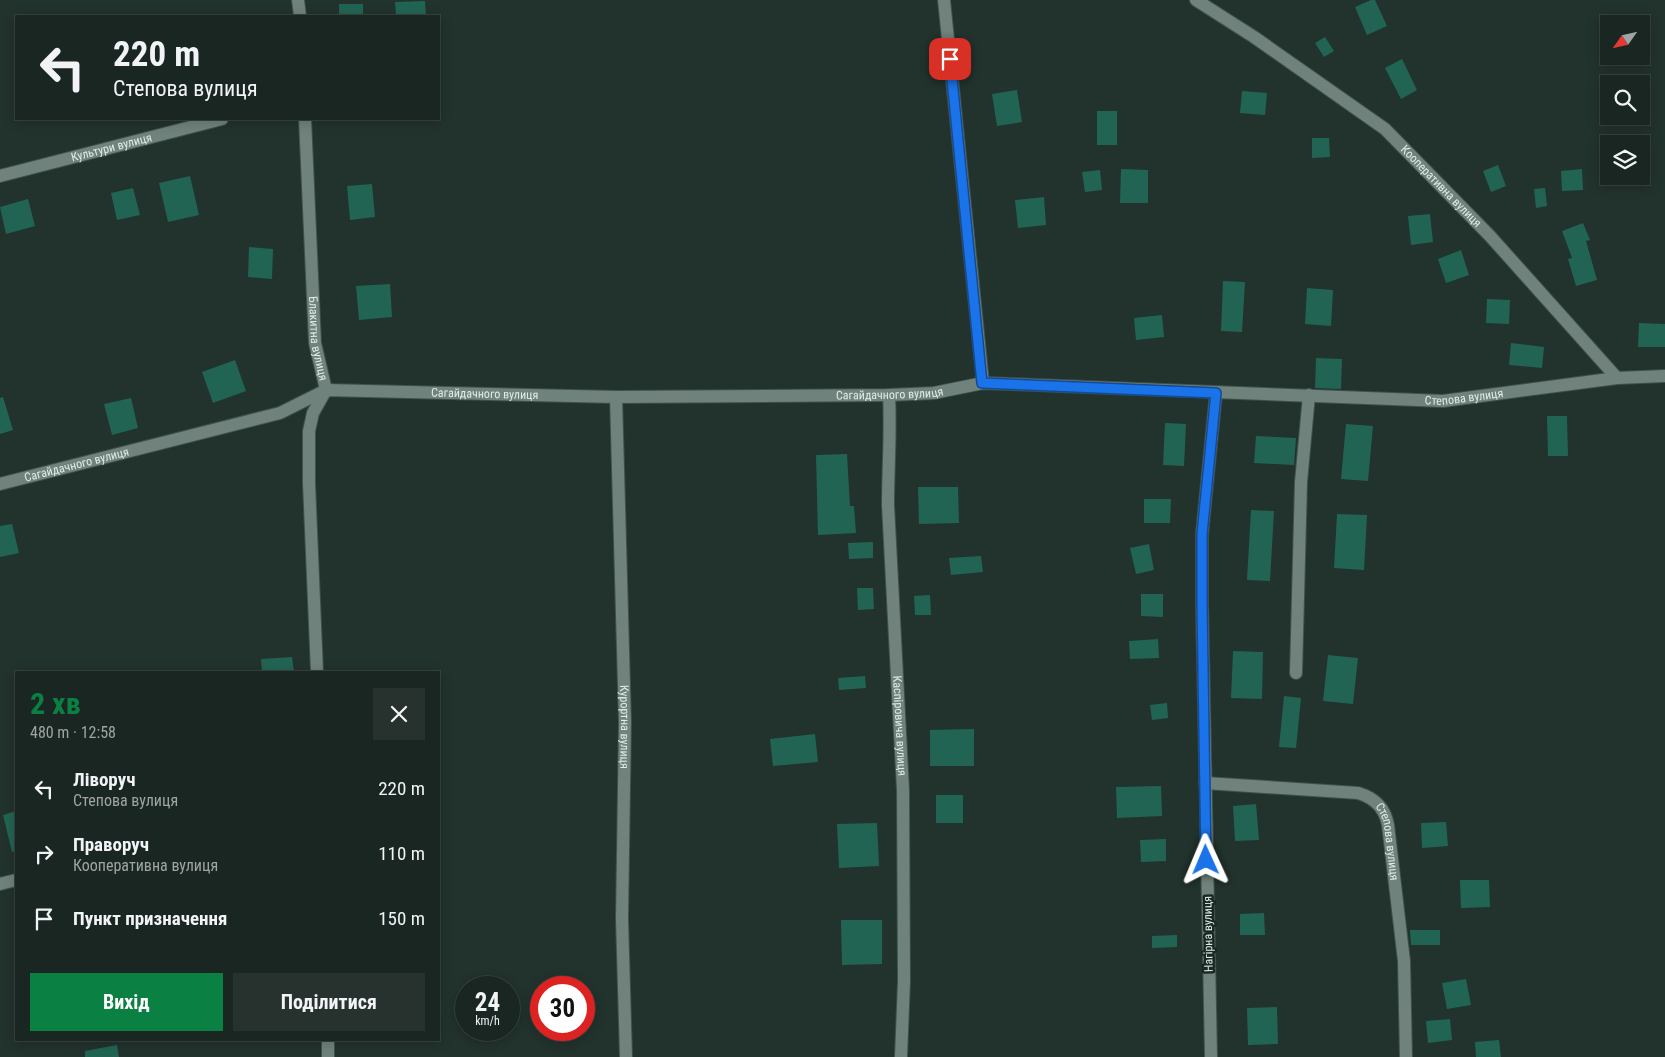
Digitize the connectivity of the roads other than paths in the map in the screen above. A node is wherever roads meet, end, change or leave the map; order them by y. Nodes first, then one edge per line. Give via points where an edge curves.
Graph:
1 (298, 0) edge
2 (944, 0) edge
3 (1196, 0) edge
4 (300, 15) edge
5 (218, 120) edge
6 (295, 120) edge
7 (305, 120) edge
8 (305, 134) junction
9 (0, 176) edge
10 (1665, 376) edge
11 (1617, 378) junction
12 (982, 383) junction
13 (326, 390) junction
14 (1216, 393) junction
15 (889, 395) junction
16 (1310, 395) junction
17 (616, 396) junction
18 (0, 484) edge
19 (317, 671) edge
20 (1296, 673) dead end
21 (1205, 783) junction
22 (15, 880) edge
23 (0, 884) edge
24 (328, 1041) edge
25 (328, 1057) edge
26 (626, 1057) edge
27 (902, 1057) edge
28 (1211, 1057) edge
29 (1406, 1057) edge

1 - 4 street
2 - 12 street
3 - 11 street, Кооперативна вулиця via 1385,129 1490,236
5 - 9 street, Культури вулиця
6 - 8 street
7 - 8 street, Блакитна вулиця
8 - 13 street, Блакитна вулиця via 315,343
10 - 11 street
11 - 16 street, Степова вулиця via 1443,401
12 - 14 street, Степова вулиця
12 - 15 street, Сагайдачного вулиця via 934,394
13 - 17 street, Сагайдачного вулиця
13 - 18 street, Сагайдачного вулиця via 280,413
13 - 19 street, Блакитна вулиця via 313,413 310,431 309,483
14 - 16 street, Степова вулиця
14 - 21 street, Нагірна вулиця via 1202,534
15 - 17 street, Сагайдачного вулиця
15 - 27 street, Каспіровича вулиця via 889,514 903,790
16 - 20 street via 1301,482
17 - 26 street, Курортна вулиця via 625,722 622,919
21 - 28 street, Нагірна вулиця
21 - 29 street, Степова вулиця via 1358,793 1373,799 1384,810 1404,961
22 - 23 street
24 - 25 street

